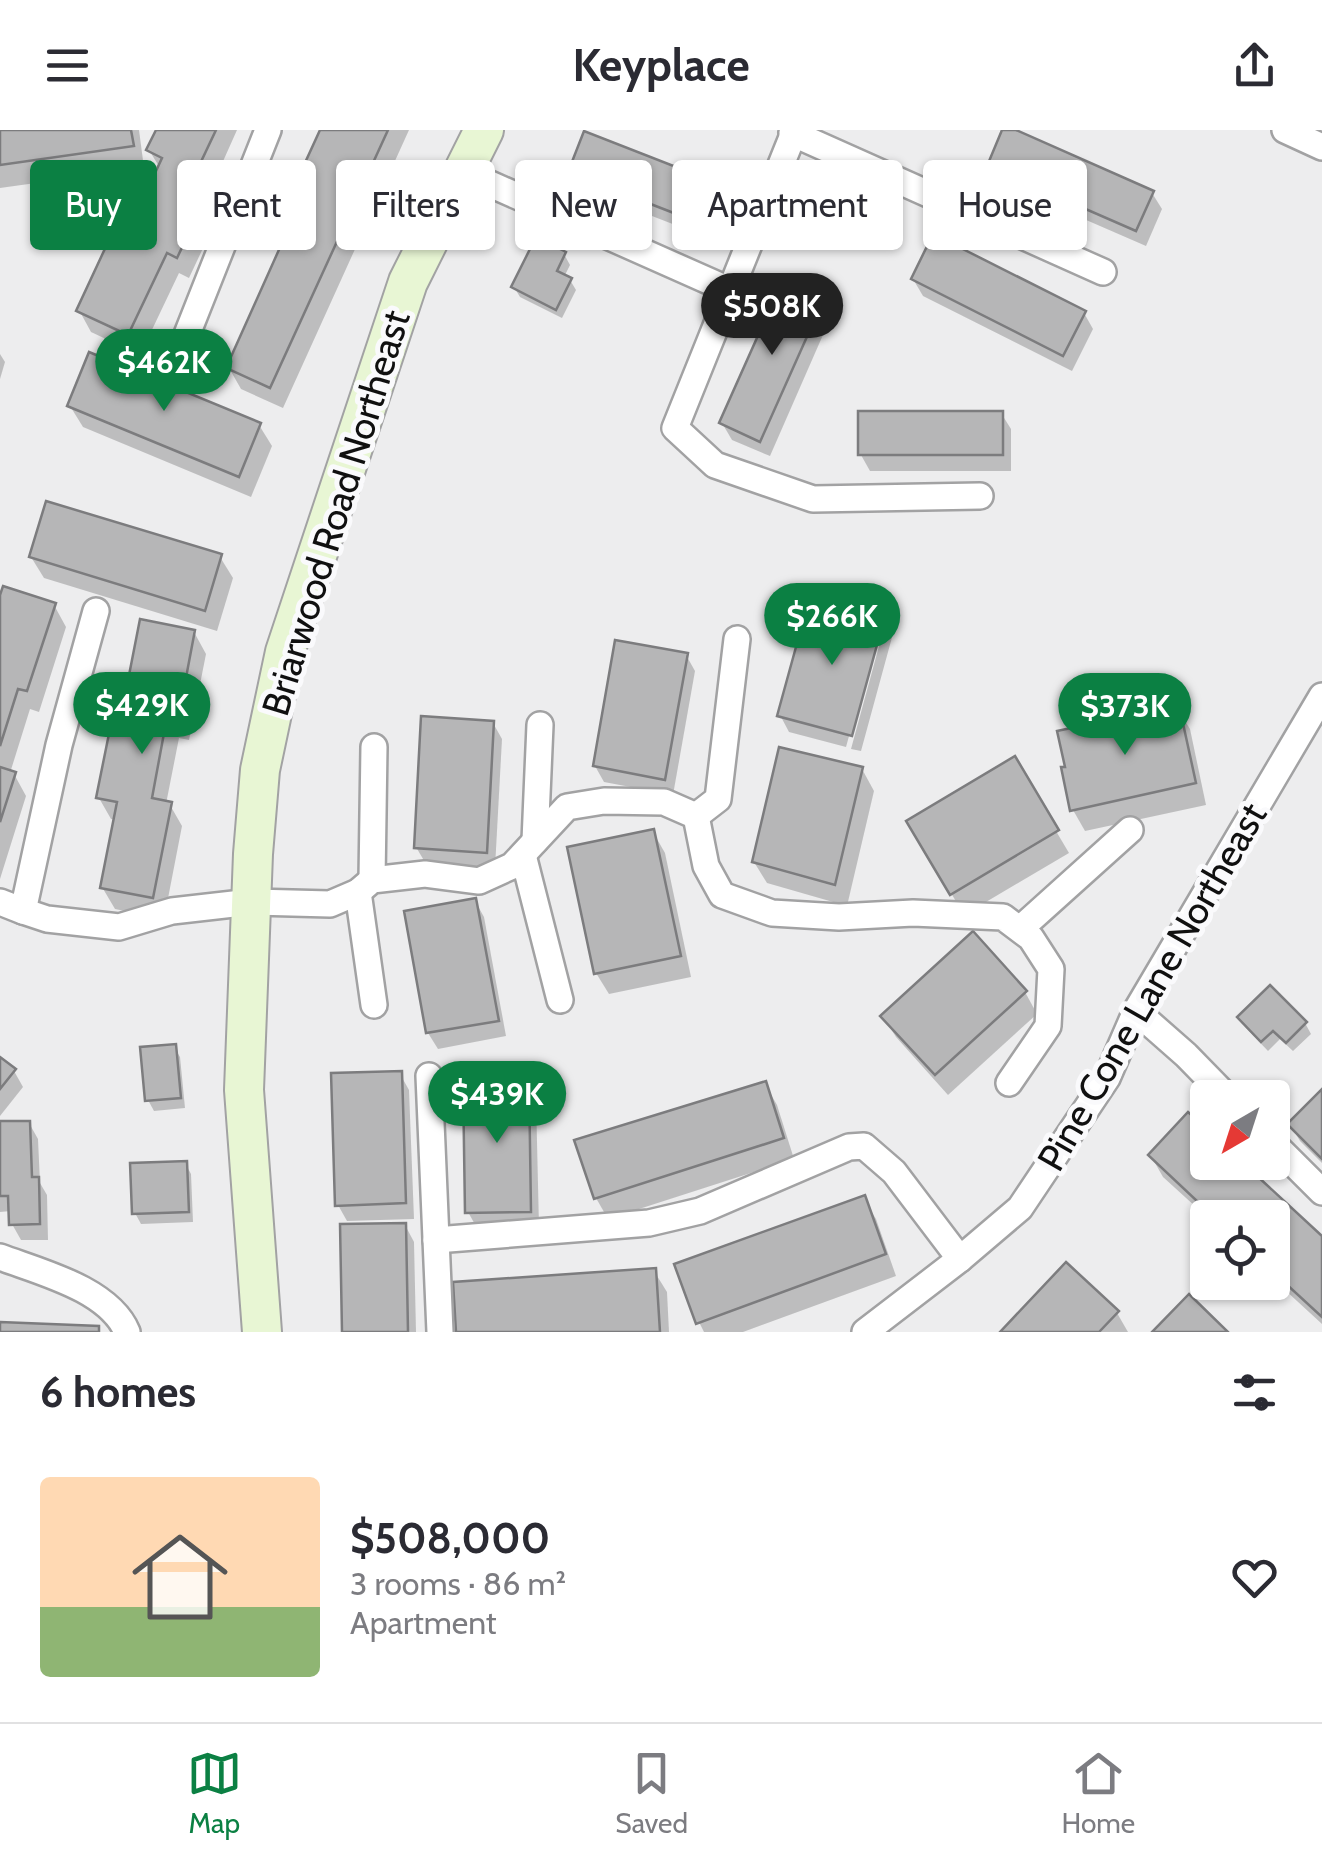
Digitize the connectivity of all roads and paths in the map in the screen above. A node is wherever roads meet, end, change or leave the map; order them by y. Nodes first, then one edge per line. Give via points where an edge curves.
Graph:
1 (268, 130) edge
2 (484, 130) edge
3 (1286, 130) edge
4 (793, 132) edge
5 (1322, 147) edge
6 (469, 160) edge
7 (495, 186) edge
8 (424, 250) edge
9 (1103, 272) dead end
10 (729, 290) junction
11 (182, 347) dead end
12 (980, 496) dead end
13 (96, 611) dead end
14 (737, 639) dead end
15 (1322, 696) edge
16 (540, 725) dead end
17 (1315, 726) edge
18 (374, 747) dead end
19 (696, 816) junction
20 (1130, 830) dead end
21 (529, 848) junction
22 (365, 886) junction
23 (252, 902) junction
24 (12, 906) edge
25 (1020, 930) junction
26 (560, 1000) dead end
27 (374, 1005) dead end
28 (1136, 1010) junction
29 (429, 1076) dead end
30 (1210, 1080) edge
31 (1010, 1082) dead end
32 (1290, 1160) edge
33 (1322, 1192) edge
34 (436, 1240) junction
35 (0, 1257) edge
36 (960, 1260) junction
37 (127, 1332) edge
38 (262, 1332) edge
39 (440, 1332) edge
40 (864, 1332) edge

1 - 11 street
2 - 6 street, Briarwood Road Northeast
3 - 5 street
4 - 9 street
4 - 10 street
7 - 10 street
8 - 23 street, Briarwood Road Northeast via 285,652 260,770
10 - 12 street via 674,428 715,465 813,499
13 - 24 street
14 - 19 street via 718,798
15 - 17 street, Pine Cone Lane Northeast
16 - 21 street
17 - 28 street, Pine Cone Lane Northeast
18 - 22 street
19 - 21 street via 664,802 568,807
19 - 25 street via 706,866 722,895 772,912 1004,917
20 - 25 street
21 - 22 street via 512,866 479,881 425,874
21 - 26 street
22 - 23 street via 330,904
22 - 27 street
23 - 24 street via 172,911 119,927 47,919
23 - 38 street, Briarwood Road Northeast via 244,1090
25 - 31 street via 1051,969 1048,1026
28 - 30 street
28 - 36 street, Pine Cone Lane Northeast via 1107,1078 1020,1208
29 - 34 street
32 - 33 street
34 - 36 street via 649,1224 864,1146 894,1172
34 - 39 street
35 - 37 street via 101,1300
36 - 40 street, Pine Cone Lane Northeast

